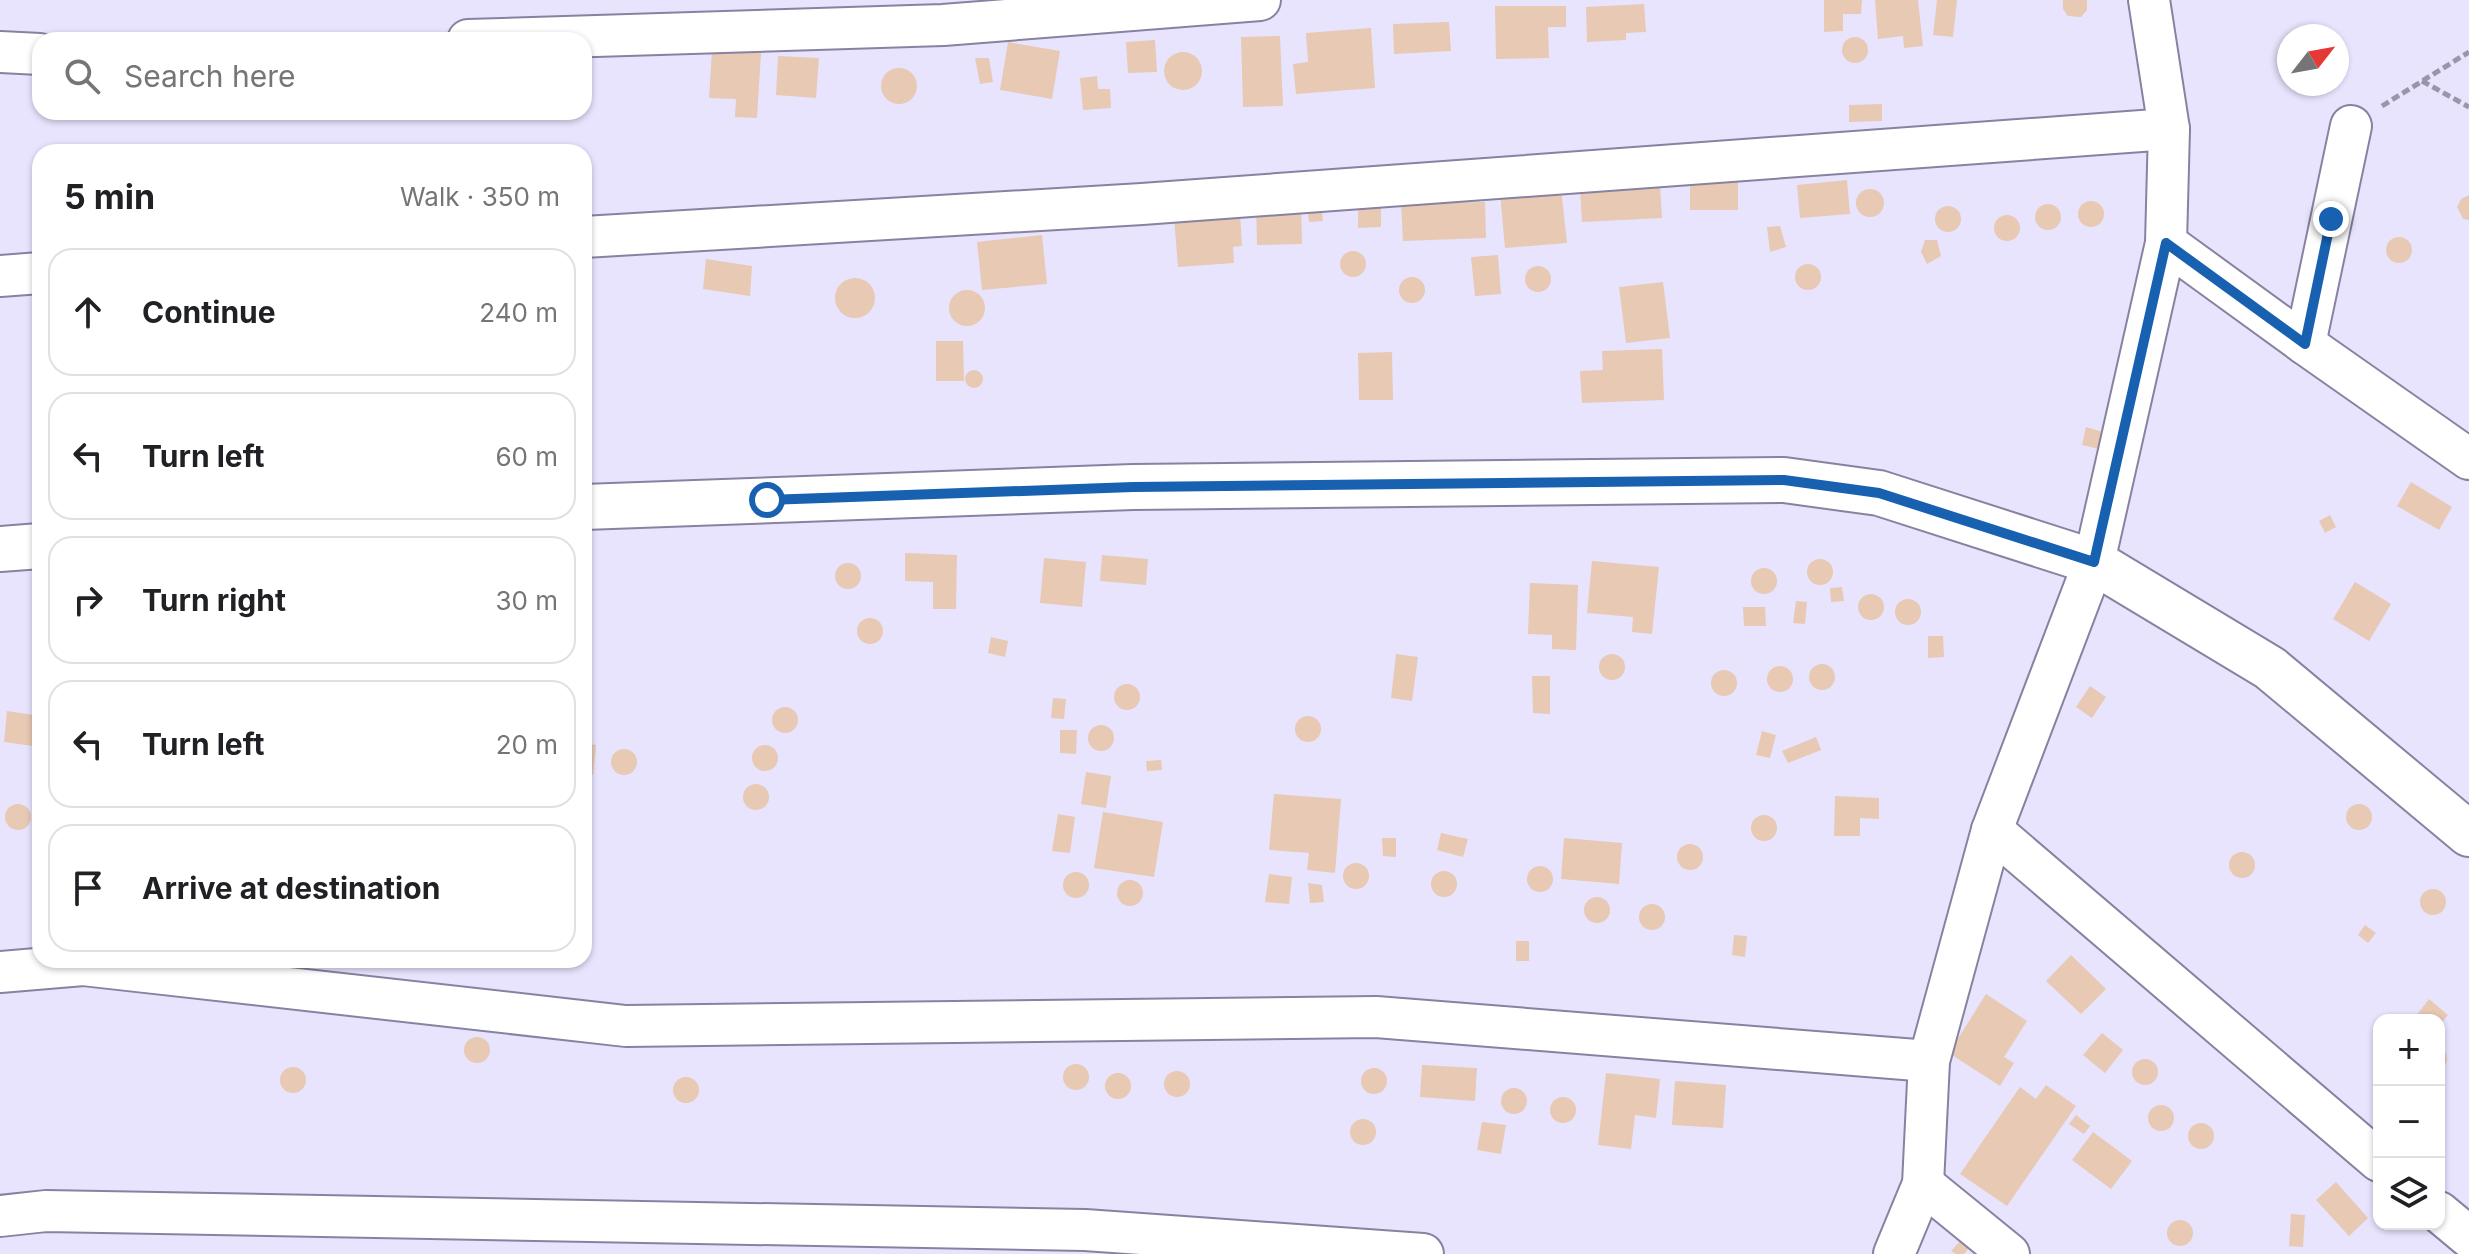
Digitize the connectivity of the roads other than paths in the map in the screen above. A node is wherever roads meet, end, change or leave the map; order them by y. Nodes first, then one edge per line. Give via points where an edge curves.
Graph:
1 (1260, 0) edge
2 (2149, 0) edge
3 (592, 36) edge
4 (0, 52) edge
5 (32, 54) edge
6 (2351, 126) road end
7 (2169, 129) junction
8 (592, 237) edge
9 (2166, 243) junction
10 (32, 274) edge
11 (0, 276) edge
12 (2305, 344) junction
13 (2469, 459) edge
14 (592, 507) edge
15 (32, 547) edge
16 (0, 549) edge
17 (2094, 562) junction
18 (1992, 830) junction
19 (2469, 834) edge
20 (47, 968) edge
21 (110, 968) edge
22 (0, 972) edge
23 (1929, 1061) junction
24 (2375, 1158) edge
25 (1923, 1184) junction
26 (0, 1216) edge
27 (2445, 1217) edge
28 (2469, 1237) edge
29 (1423, 1254) edge
30 (1894, 1254) edge
31 (2009, 1254) edge

1 - 3 street via 943,25
2 - 7 street
4 - 5 street
6 - 12 street
7 - 8 street via 1158,203
7 - 9 street
9 - 12 street
9 - 17 street
10 - 11 street
12 - 13 street
14 - 17 street via 1133,487 1784,480 1879,493
15 - 16 street
17 - 18 street
17 - 19 street via 2270,668
18 - 23 street
18 - 24 street
20 - 22 street
21 - 23 street via 626,1026 1376,1017
23 - 25 street
25 - 30 street
25 - 31 street
26 - 29 street via 62,1211 1085,1230
27 - 28 street

